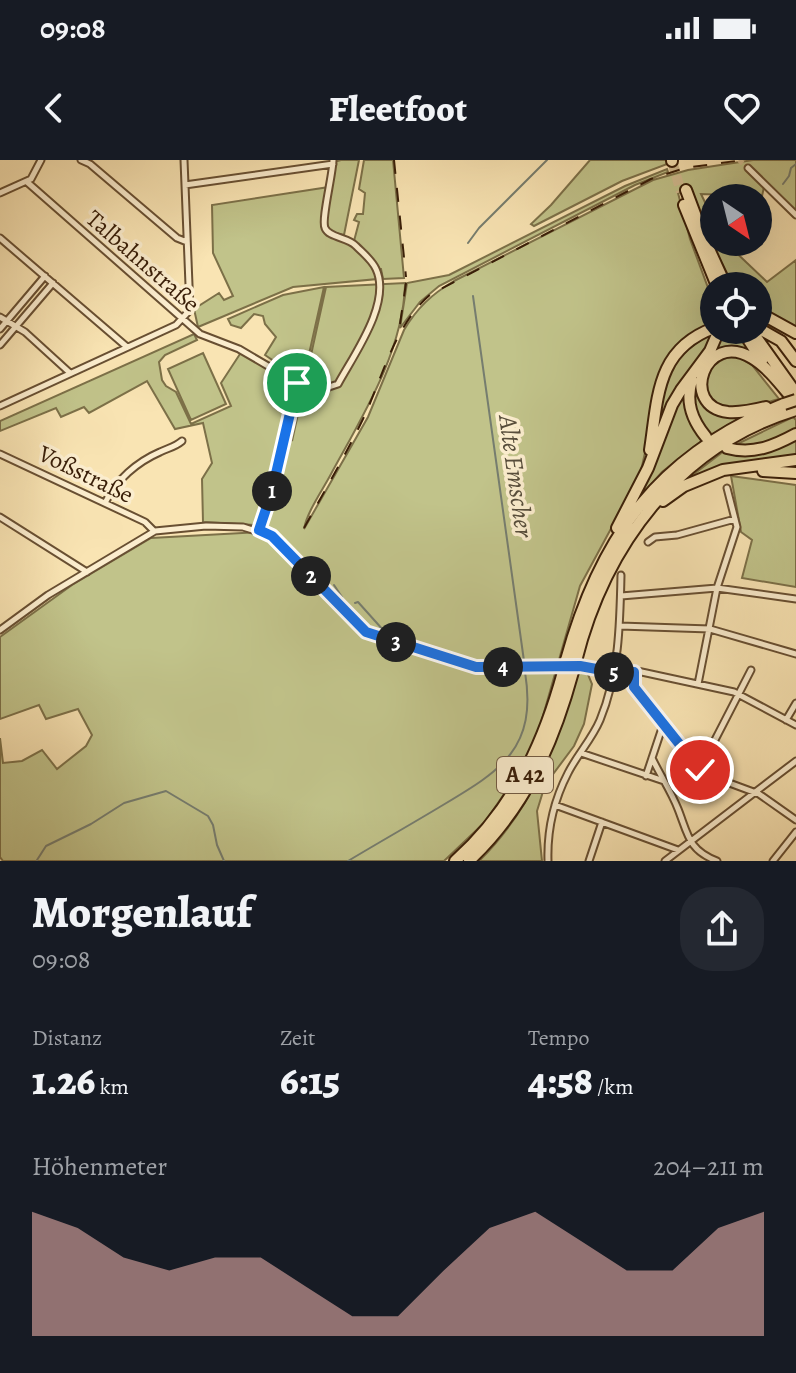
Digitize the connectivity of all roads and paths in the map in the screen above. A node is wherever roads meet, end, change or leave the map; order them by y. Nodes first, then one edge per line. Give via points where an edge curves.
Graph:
1 (41, 160) edge
2 (81, 160) edge
3 (184, 160) edge
4 (333, 162) edge
5 (748, 168) dead end
6 (27, 182) junction
7 (185, 185) junction
8 (1, 191) edge
9 (683, 191) tunnel mouth
10 (796, 215) edge
11 (0, 238) edge
12 (187, 242) junction
13 (711, 264) junction
14 (713, 272) edge
15 (717, 272) edge
16 (45, 276) junction
17 (53, 283) junction
18 (0, 317) edge
19 (183, 319) junction
20 (7, 320) junction
21 (772, 320) edge
22 (16, 326) junction
23 (0, 329) edge
24 (796, 333) edge
25 (772, 335) edge
26 (700, 337) edge
27 (714, 344) edge
28 (754, 344) edge
29 (761, 344) edge
30 (0, 345) edge
31 (127, 347) junction
32 (796, 361) edge
33 (698, 367) junction
34 (70, 373) junction
35 (297, 383) junction
36 (792, 390) edge
37 (0, 406) edge
38 (792, 406) edge
39 (796, 434) edge
40 (706, 437) dead end
41 (182, 441) dead end
42 (727, 448) dead end
43 (0, 454) edge
44 (796, 460) edge
45 (796, 473) edge
46 (709, 475) junction
47 (643, 479) junction
48 (727, 488) dead end
49 (105, 503) junction
50 (0, 517) edge
51 (642, 517) junction
52 (735, 519) junction
53 (259, 530) junction
54 (154, 531) junction
55 (648, 542) dead end
56 (609, 548) junction
57 (87, 572) junction
58 (621, 575) dead end
59 (717, 588) junction
60 (621, 596) junction
61 (796, 599) edge
62 (620, 626) junction
63 (710, 629) junction
64 (0, 630) edge
65 (796, 654) edge
66 (571, 666) junction
67 (614, 669) junction
68 (751, 670) dead end
69 (634, 672) junction
70 (698, 684) junction
71 (739, 695) junction
72 (796, 703) edge
73 (786, 720) junction
74 (663, 725) junction
75 (796, 726) edge
76 (581, 753) junction
77 (652, 758) junction
78 (796, 761) edge
79 (700, 770) junction
80 (646, 776) junction
81 (664, 782) junction
82 (755, 792) junction
83 (555, 805) junction
84 (796, 820) edge
85 (602, 822) junction
86 (796, 832) edge
87 (691, 841) junction
88 (679, 851) junction
89 (455, 861) edge
90 (469, 861) edge
91 (548, 861) edge
92 (589, 861) edge
93 (665, 861) edge
94 (717, 861) edge
95 (773, 861) edge

1 - 6 street
2 - 12 street
3 - 7 street
4 - 7 street
4 - 35 street, Talbahnstraße via 324,225 330,234 353,242 375,267 379,284 371,328 338,384 332,388
5 - 10 street
6 - 8 street
6 - 19 street, Talbahnstraße
7 - 12 street
9 - 13 highway
11 - 16 street
12 - 19 street via 191,304
13 - 14 highway
13 - 15 highway
16 - 17 street
16 - 20 street
17 - 22 street
17 - 31 street
18 - 20 street
19 - 31 street
19 - 35 street, Talbahnstraße via 200,334 239,349
20 - 22 street
20 - 23 street
21 - 24 highway
22 - 30 street
22 - 34 street
25 - 32 highway
26 - 47 highway via 684,346 667,368
27 - 33 highway
28 - 36 highway
29 - 36 highway
31 - 34 street
33 - 40 highway via 689,403
33 - 47 highway via 672,405
34 - 37 street
35 - 53 street
36 - 38 highway
36 - 38 highway via 756,361 732,352 714,357 701,380 706,399 722,411
38 - 51 highway, A 42 via 705,457
38 - 56 highway, A 42 via 738,425 689,458 650,494
39 - 42 highway via 761,450
41 - 49 street via 130,471
43 - 49 street, Voßstraße
44 - 46 highway
45 - 46 highway
46 - 51 highway
47 - 56 highway
48 - 52 street
49 - 54 street, Voßstraße
50 - 57 street
51 - 66 highway, A 42 via 604,577
52 - 55 street
52 - 59 street
53 - 54 street via 209,526
53 - 66 street via 272,536 366,632 476,667
54 - 57 street
56 - 66 highway, A 42 via 588,589
57 - 64 street
58 - 60 street
59 - 60 street
59 - 61 street
59 - 63 street
60 - 62 street
62 - 63 street
62 - 67 street
63 - 65 street
63 - 70 street
66 - 67 street
66 - 89 highway, A 42 via 522,780 489,827
66 - 90 highway, A 42 via 554,736 534,779 509,817
67 - 69 street
67 - 76 street via 599,722
68 - 71 street
69 - 70 street
69 - 74 street via 632,684
70 - 71 street
71 - 73 street
71 - 79 street
72 - 73 street
73 - 75 street
74 - 77 street
74 - 79 street
76 - 80 street
76 - 83 street
77 - 80 street
77 - 81 street
78 - 82 street
79 - 82 street
80 - 81 street
81 - 87 street
82 - 84 street
82 - 87 street
83 - 85 street
83 - 91 street via 547,833
85 - 88 street
85 - 92 street
86 - 95 street
87 - 88 street
87 - 94 street via 702,855
88 - 93 street

